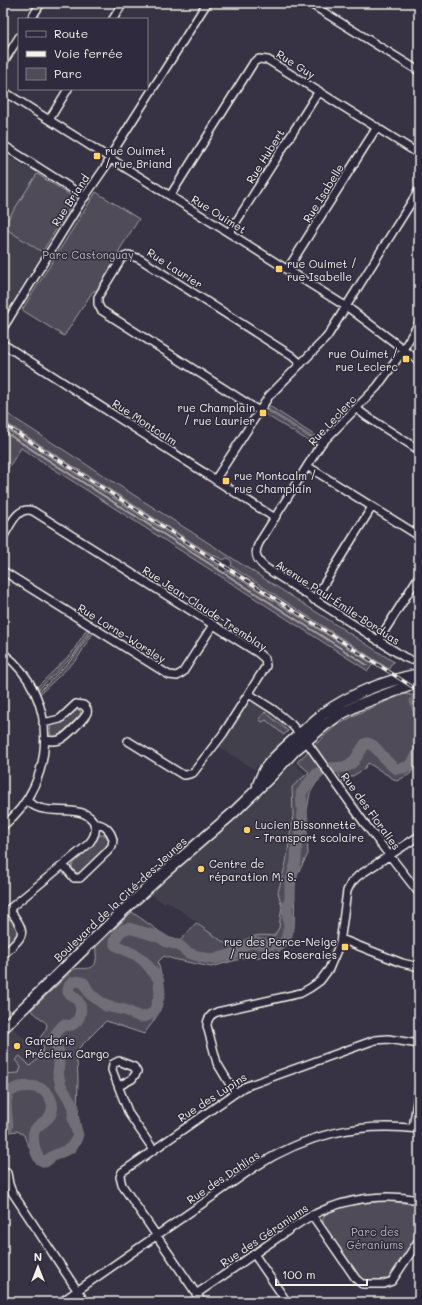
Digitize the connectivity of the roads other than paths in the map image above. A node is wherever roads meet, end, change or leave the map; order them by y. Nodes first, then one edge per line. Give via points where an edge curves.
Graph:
1 (41, 3) edge
2 (123, 3) edge
3 (207, 3) edge
4 (309, 3) edge
5 (32, 18) edge
6 (113, 18) edge
7 (18, 39) edge
8 (3, 63) edge
9 (419, 71) edge
10 (67, 90) edge
11 (3, 91) edge
12 (319, 91) junction
13 (49, 120) junction
14 (377, 127) junction
15 (3, 145) edge
16 (419, 154) edge
17 (110, 158) junction
18 (419, 190) edge
19 (170, 196) junction
20 (85, 197) junction
21 (229, 233) junction
22 (287, 270) junction
23 (346, 306) junction
24 (419, 323) edge
25 (3, 328) edge
26 (3, 344) edge
27 (403, 349) junction
28 (419, 361) edge
29 (301, 364) junction
30 (356, 409) junction
31 (259, 411) junction
32 (419, 450) edge
33 (307, 466) junction
34 (215, 480) junction
35 (372, 507) junction
36 (275, 518) junction
37 (419, 536) edge
38 (3, 537) edge
39 (256, 557) joint
40 (3, 571) edge
41 (419, 576) edge
42 (314, 600) junction
43 (213, 625) junction
44 (378, 640) junction
45 (3, 653) edge
46 (411, 660) dead end
47 (419, 674) edge
48 (419, 682) edge
49 (249, 694) junction
50 (43, 723) junction
51 (303, 738) junction
52 (45, 740) junction
53 (128, 741) dead end
54 (27, 801) junction
55 (94, 824) junction
56 (3, 826) edge
57 (419, 836) edge
58 (389, 855) junction
59 (64, 866) junction
60 (419, 893) edge
61 (6, 912) edge
62 (341, 939) junction
63 (3, 955) edge
64 (419, 967) edge
65 (3, 1028) edge
66 (419, 1044) edge
67 (119, 1086) dead end
68 (419, 1088) edge
69 (235, 1093) junction
70 (416, 1128) edge
71 (153, 1149) junction
72 (7, 1173) dead end
73 (419, 1200) edge
74 (312, 1215) junction
75 (156, 1236) junction
76 (419, 1240) edge
77 (254, 1254) junction
78 (77, 1291) junction
79 (196, 1294) junction
80 (61, 1302) edge
81 (85, 1302) edge
82 (202, 1302) edge
83 (287, 1302) edge

1 - 5 street
2 - 6 street
3 - 17 street, Rue Briand
4 - 9 street
7 - 8 street
10 - 13 street
11 - 13 street, Rue Ouimet
12 - 14 street, Rue Guy
12 - 19 street, Rue Guy via 268,60 256,60
12 - 21 street, Rue Hubert
13 - 17 street, Rue Ouimet
14 - 16 street, Rue Guy
14 - 22 street, Rue Isabelle
15 - 20 street
17 - 19 street, Rue Ouimet
17 - 20 street, Rue Briand
18 - 23 street
19 - 21 street, Rue Ouimet
20 - 25 street, Rue Briand
21 - 22 street, Rue Ouimet
22 - 23 street, Rue Ouimet
23 - 27 street, Rue Ouimet
23 - 29 street via 327,337
24 - 27 street, Rue Leclerc
26 - 34 street, Rue Montcalm
27 - 28 street, Rue Ouimet
27 - 30 street, Rue Leclerc via 380,384
29 - 31 street via 272,392
29 - 31 street, Rue Laurier via 140,259 129,255 122,258 98,297 101,310
30 - 32 street
30 - 33 street, Rue Leclerc via 323,442
31 - 34 street
33 - 35 street
33 - 36 street, Rue Leclerc
34 - 36 street, Rue Montcalm
35 - 37 street
35 - 42 street
36 - 39 street, Rue Leclerc via 257,547
38 - 43 street, Rue Jean-Claude-Tremblay via 19,513 24,510 32,511
39 - 42 street, Avenue Paul-Émile-Borduas via 266,568
40 - 43 street, Rue Lorne-Worsley via 169,675 177,676 183,672
41 - 44 street
42 - 44 street, Avenue Paul-Émile-Borduas
43 - 49 street, Rue Jean-Claude-Tremblay via 265,659 266,666
44 - 46 street, Avenue Paul-Émile-Borduas
45 - 50 street via 28,681 37,699
47 - 51 main road, Boulevard de la Cité-des-Jeunes via 387,682 354,695 323,714
48 - 51 main road, Boulevard de la Cité-des-Jeunes via 370,700
49 - 51 street, Rue des Floralies via 274,710
49 - 53 street, Rue Jean-Claude-Tremblay via 223,734 196,770 190,774 183,775
50 - 52 street
50 - 52 street via 60,719 76,704 83,705 86,709 84,718 62,739
51 - 58 street, Rue des Floralies
51 - 65 main road, Boulevard de la Cité-des-Jeunes via 268,772 232,814 125,909
52 - 54 street via 40,772
54 - 55 street via 45,810 82,813 90,816
54 - 56 street
55 - 59 street via 95,833 91,841
55 - 59 street via 101,825 110,832 113,840 110,849 80,878 74,878
57 - 58 street
58 - 60 street, Rue des Floralies
58 - 62 street via 358,876 349,886
59 - 61 street
61 - 63 street via 21,926 22,932 19,940
62 - 64 street
62 - 69 street via 328,972 307,990 217,1012 207,1021 215,1059
66 - 69 street, Rue des Lupins via 388,1039 375,1040 254,1083
67 - 71 street via 129,1114
68 - 70 street
69 - 71 street, Rue des Lupins
70 - 75 street, Rue des Dahlias via 377,1126 350,1129 323,1135 292,1147 259,1165
71 - 75 street, Rue des Lupins via 124,1169 120,1180
72 - 78 street via 12,1192
73 - 74 street, Rue des Géraniums via 390,1197 361,1199 336,1205
74 - 76 street via 362,1284 384,1284 392,1281
74 - 77 street, Rue des Géraniums
75 - 78 street, Rue des Dahlias
75 - 79 street
77 - 79 street, Rue des Géraniums
77 - 83 street
78 - 80 street, Rue des Dahlias
78 - 81 street
79 - 82 street

